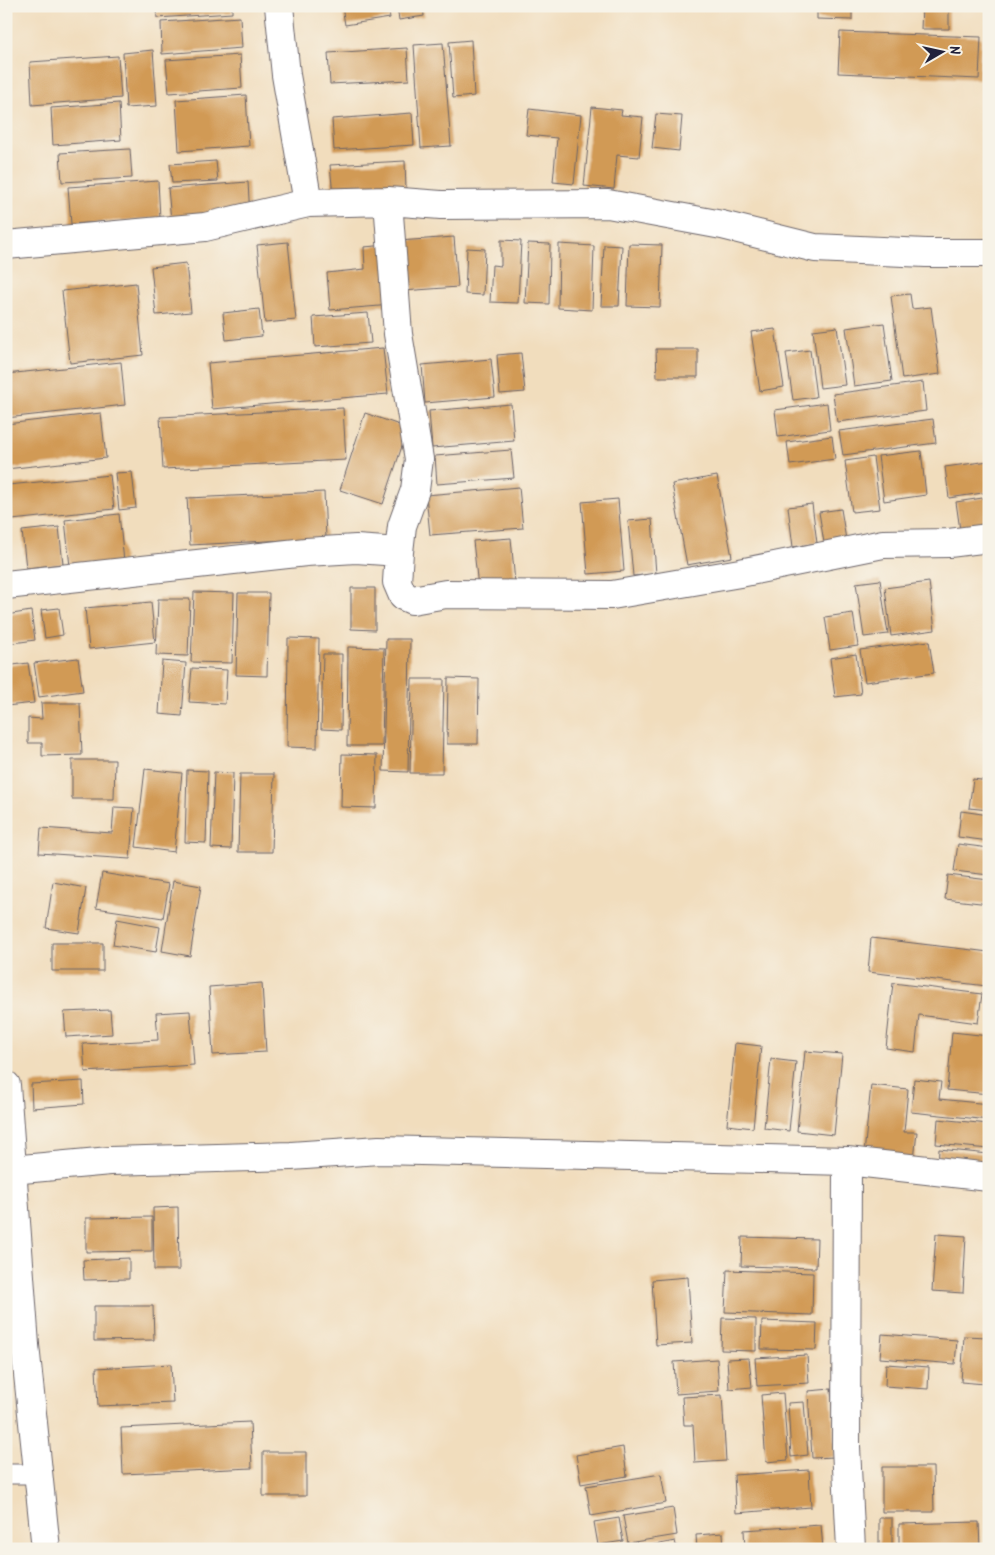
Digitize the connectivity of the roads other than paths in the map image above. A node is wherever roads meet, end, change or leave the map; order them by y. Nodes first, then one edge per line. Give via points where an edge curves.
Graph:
1 (279, 6) edge
2 (388, 201) junction
3 (308, 203) junction
4 (6, 245) edge
5 (989, 253) edge
6 (989, 538) edge
7 (399, 552) junction
8 (6, 584) edge
9 (6, 1085) edge
10 (847, 1161) junction
11 (11, 1170) junction
12 (989, 1177) edge
13 (6, 1474) edge
14 (38, 1474) junction
15 (46, 1549) edge
16 (851, 1549) edge

1 - 3 street via 286,75
2 - 3 street
2 - 5 street via 441,205 608,204 722,225 814,248
2 - 7 street via 398,334 419,459 415,490 402,526
3 - 4 street via 205,227
6 - 7 street via 949,543 884,544 612,595 446,594 412,600 403,596 397,582
7 - 8 street via 356,549 306,552
9 - 11 street
10 - 11 street via 379,1150 110,1162
10 - 12 street
10 - 16 street via 846,1447
11 - 14 street
13 - 14 lane
14 - 15 street

